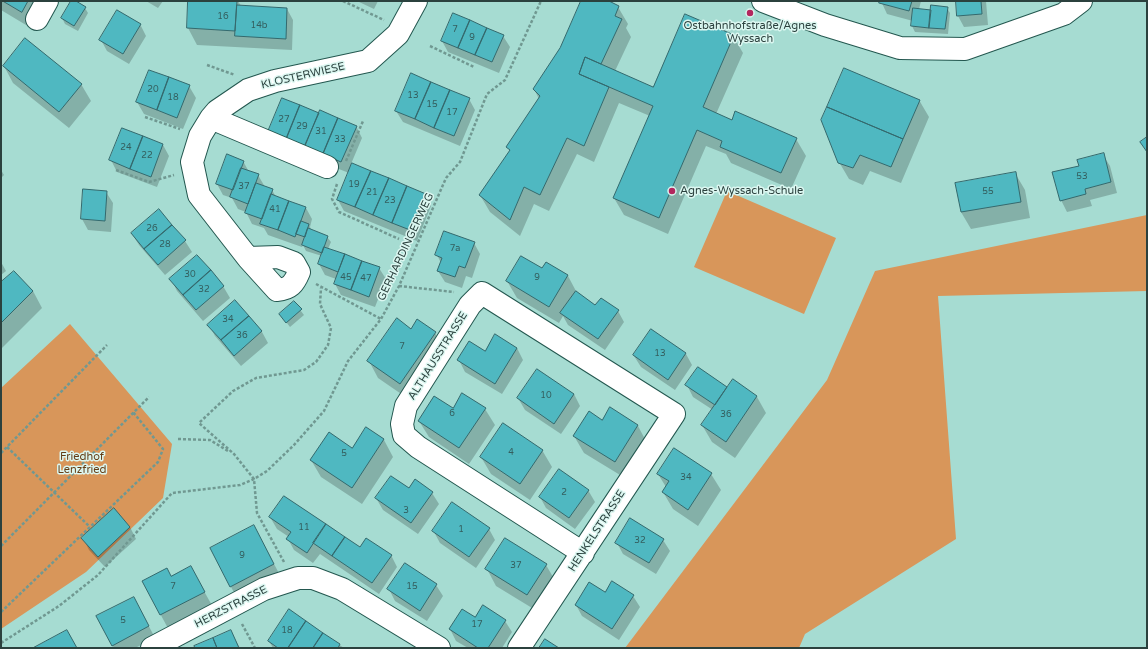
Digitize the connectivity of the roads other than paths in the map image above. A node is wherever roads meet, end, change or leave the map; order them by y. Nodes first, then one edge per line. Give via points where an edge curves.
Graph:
1 (416, 1) edge
2 (763, 1) edge
3 (1081, 1) edge
4 (205, 127) junction
5 (338, 168) road end
6 (248, 258) junction
7 (674, 414) joint
8 (584, 553) junction
9 (152, 648) edge
10 (439, 648) edge
11 (519, 648) edge

1 - 4 street, KLOSTERWIESE via 398,34 368,61 275,81 248,90 217,110
2 - 3 street via 900,48 965,49 1064,14
4 - 5 street
4 - 6 street, KLOSTERWIESE via 192,162 199,195
6 - 6 street, KLOSTERWIESE via 276,290 286,290 294,284 299,272 294,263 286,259
7 - 8 street, HENKELSTRASSE
7 - 8 street, ALTHAUSSTRASSE via 482,293 470,305 406,406 402,424 404,435 418,447
8 - 11 street, HENKELSTRASSE
9 - 10 street, HERZSTRASSE via 264,589 298,578 313,578 342,589

